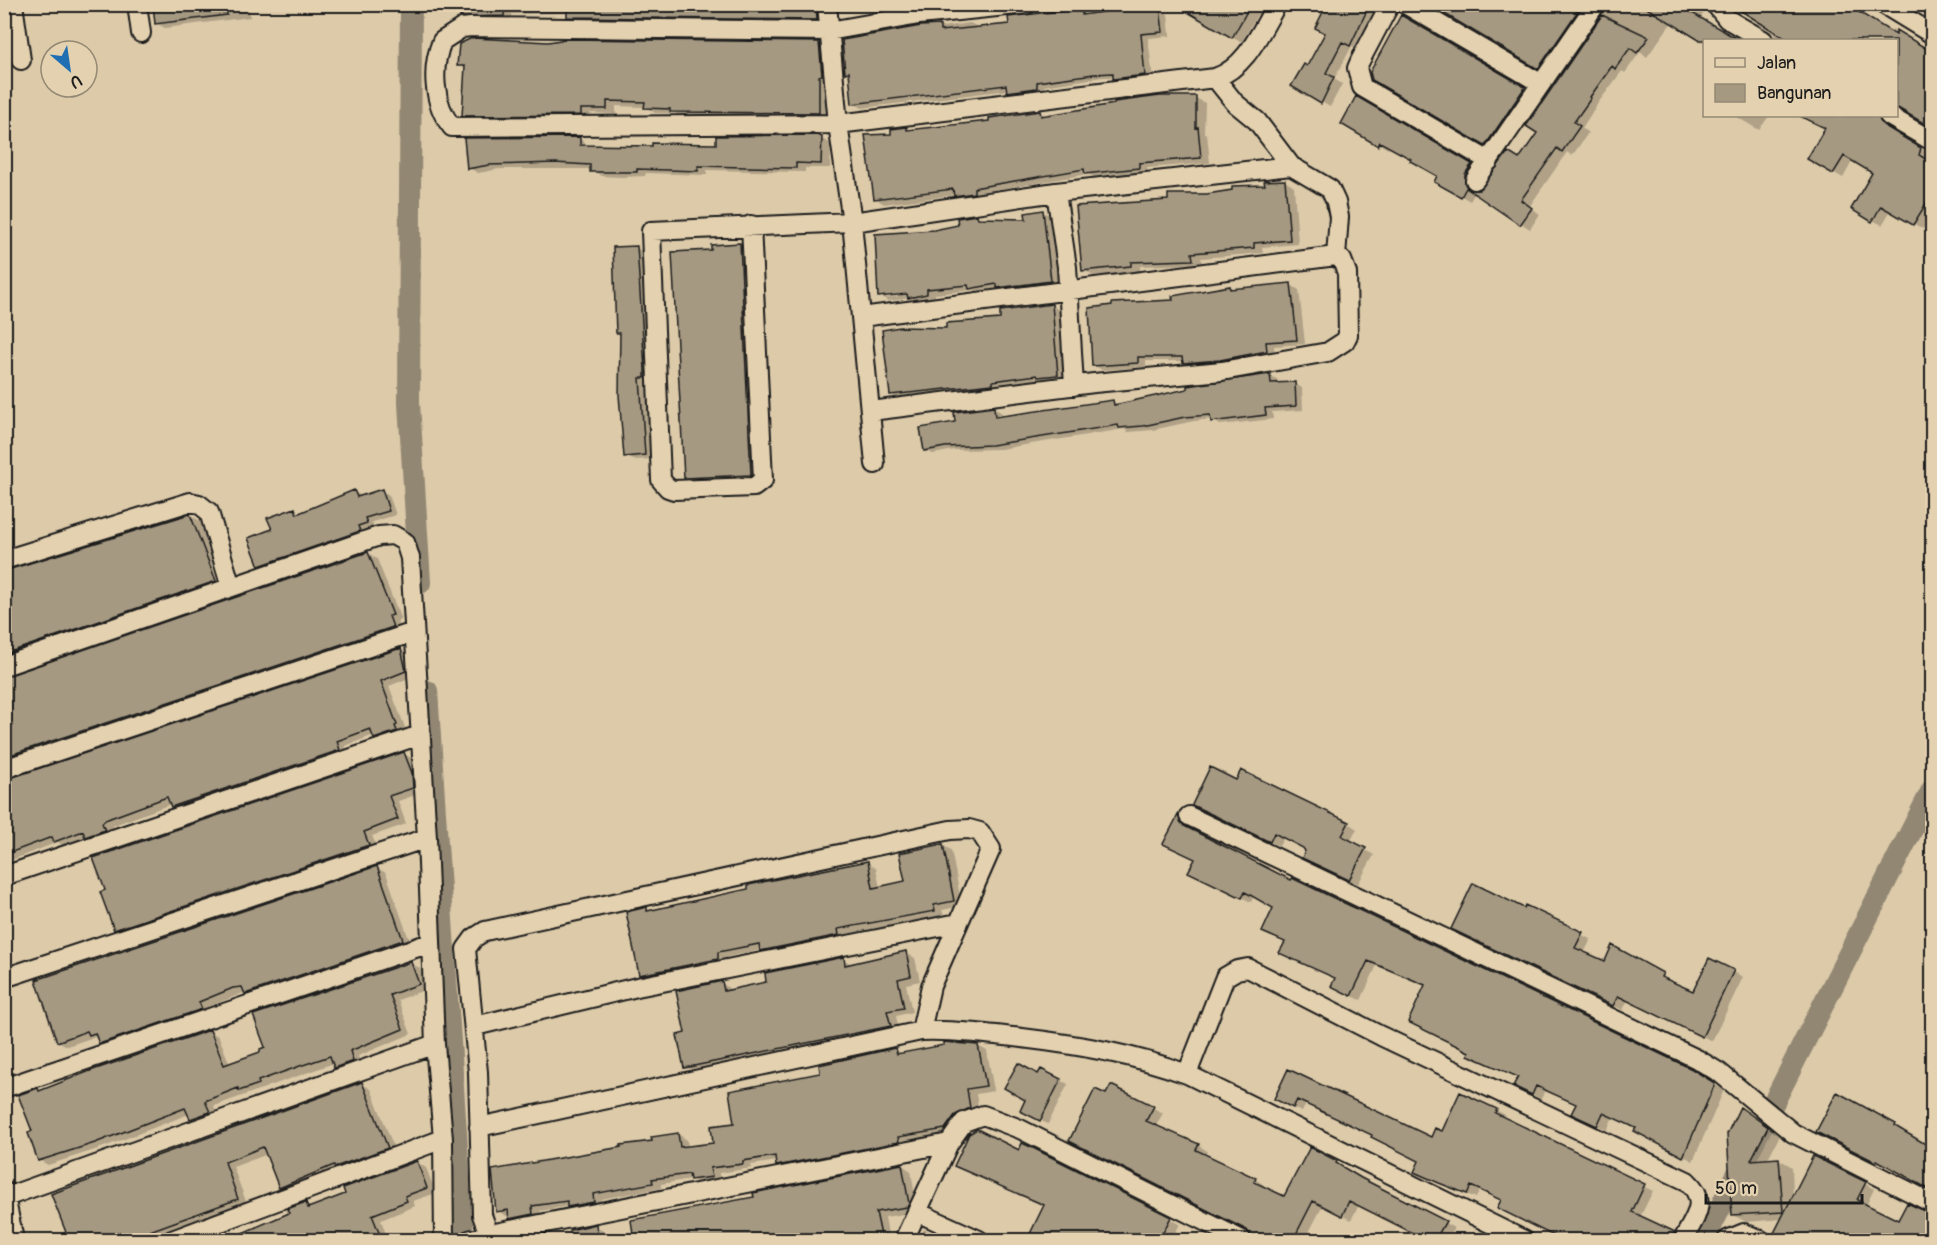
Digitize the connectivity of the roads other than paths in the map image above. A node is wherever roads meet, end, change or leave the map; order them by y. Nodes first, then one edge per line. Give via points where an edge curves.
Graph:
1 (13, 4) edge
2 (136, 4) edge
3 (827, 4) edge
4 (1277, 4) edge
5 (1390, 4) edge
6 (1405, 4) edge
7 (1715, 4) edge
8 (1883, 4) edge
9 (1017, 5) edge
10 (1593, 5) edge
11 (919, 10) edge
12 (829, 31) junction
13 (141, 33) dead end
14 (1932, 34) edge
15 (1761, 39) edge
16 (21, 60) dead end
17 (1215, 78) junction
18 (1540, 83) junction
19 (1891, 117) edge
20 (838, 124) junction
21 (1932, 141) edge
22 (1489, 161) junction
23 (1291, 166) junction
24 (1475, 180) dead end
25 (1056, 192) junction
26 (852, 222) junction
27 (752, 225) junction
28 (1336, 256) junction
29 (1068, 291) junction
30 (861, 317) junction
31 (1074, 386) junction
32 (871, 411) junction
33 (875, 464) dead end
34 (4, 560) edge
35 (231, 587) junction
36 (414, 632) junction
37 (4, 666) edge
38 (420, 735) junction
39 (4, 769) edge
40 (1189, 816) dead end
41 (427, 838) junction
42 (4, 876) edge
43 (958, 923) junction
44 (430, 944) junction
45 (4, 978) edge
46 (475, 1026) junction
47 (921, 1031) junction
48 (435, 1044) junction
49 (1187, 1074) junction
50 (4, 1088) edge
51 (479, 1128) junction
52 (443, 1139) junction
53 (950, 1143) junction
54 (5, 1194) edge
55 (1932, 1203) edge
56 (919, 1213) junction
57 (483, 1238) edge
58 (11, 1240) edge
59 (172, 1240) edge
60 (444, 1240) edge
61 (904, 1240) edge
62 (979, 1240) edge
63 (1242, 1240) edge
64 (1524, 1240) edge
65 (1683, 1240) edge
66 (1727, 1240) edge
67 (1761, 1240) edge

1 - 16 street
2 - 13 street
3 - 12 street
4 - 17 street via 1241,63
5 - 22 street via 1360,61 1358,77 1362,87
6 - 18 street
7 - 15 street via 1727,19
8 - 14 street
9 - 11 street
10 - 18 street
11 - 12 street
12 - 20 street
12 - 20 street via 462,28 442,41 437,54 438,98 452,127
17 - 20 street
17 - 23 street via 1235,103 1257,121
18 - 22 street
19 - 21 street
20 - 26 street
22 - 24 street
23 - 25 street
23 - 28 street via 1330,189 1339,217
25 - 26 street
25 - 29 street
26 - 27 street
26 - 30 street
27 - 27 street via 651,231 661,480 674,490 754,487 763,480
28 - 29 street
28 - 31 street via 1347,273 1348,335 1328,352 1222,371
29 - 30 street
29 - 31 street
30 - 32 street
31 - 32 street
32 - 33 street
34 - 35 street via 190,502 209,512
35 - 36 street via 379,536 393,535 408,548
35 - 37 street
36 - 38 street
36 - 39 street
38 - 41 street
38 - 42 street
40 - 55 street via 1697,1059 1782,1125
41 - 44 street
41 - 45 street
43 - 46 street via 637,987
43 - 46 street via 991,849 980,832 969,829 939,832 485,932 465,949
43 - 47 street via 931,986
44 - 48 street
44 - 50 street
46 - 51 street
47 - 49 street via 954,1030 1073,1044 1145,1058
47 - 51 street
48 - 52 street
48 - 54 street
49 - 64 street
49 - 65 street via 1225,977 1248,968 1391,1041 1687,1181 1696,1190 1699,1207
51 - 57 street
52 - 59 street
52 - 60 street
53 - 56 street
53 - 57 street
53 - 63 street via 964,1122 983,1115 998,1119
54 - 58 street
56 - 61 street
56 - 62 street
66 - 67 street via 1744,1233

